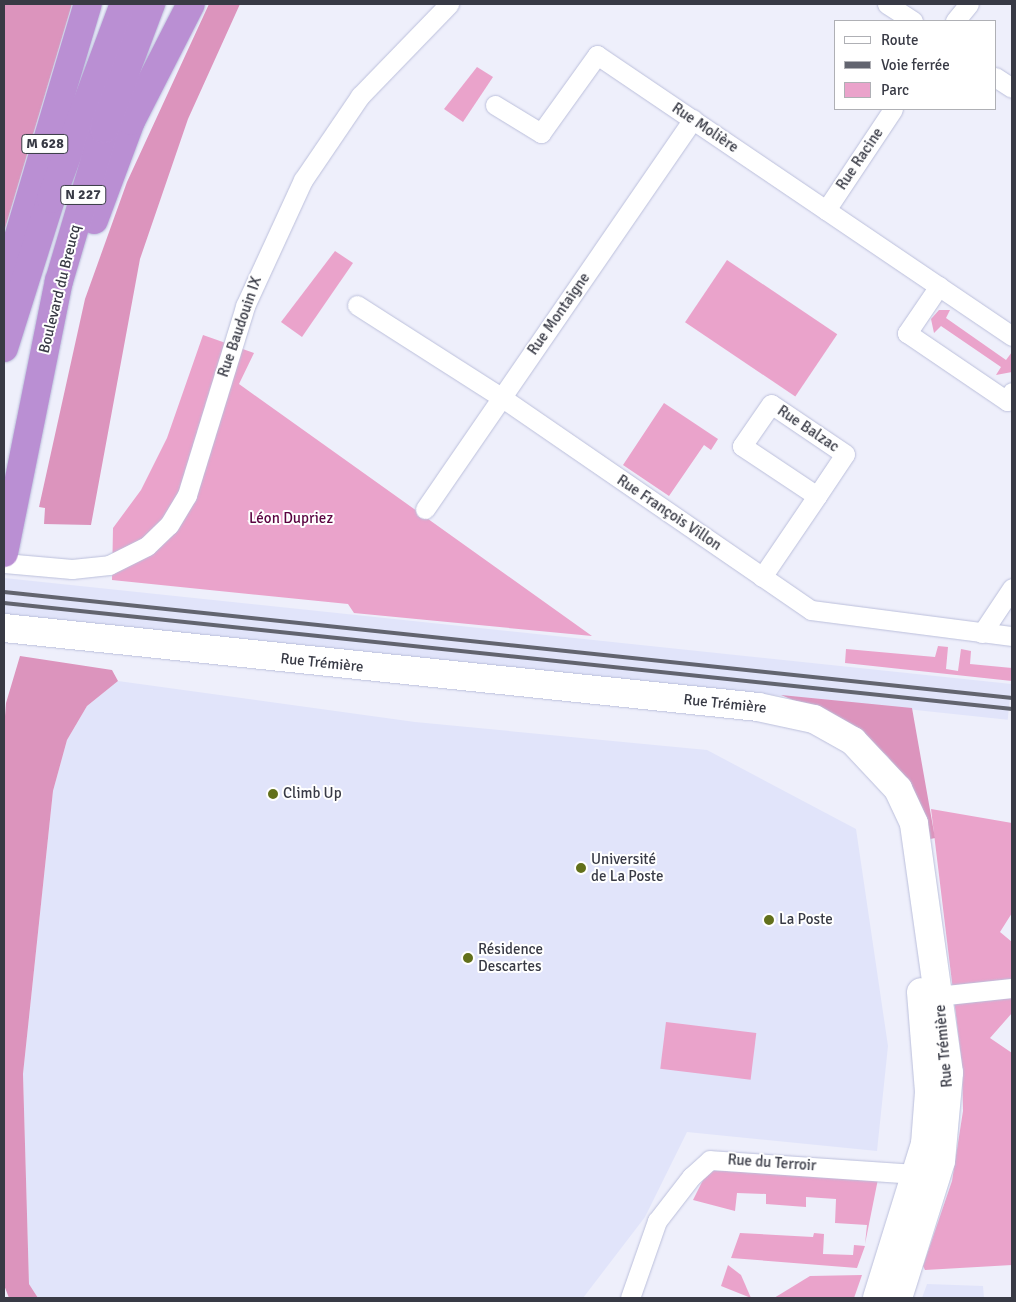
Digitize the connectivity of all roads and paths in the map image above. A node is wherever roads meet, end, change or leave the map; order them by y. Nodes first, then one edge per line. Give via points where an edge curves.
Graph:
1 (88, 4) edge
2 (124, 4) edge
3 (151, 4) edge
4 (191, 4) edge
5 (449, 4) edge
6 (887, 4) edge
7 (969, 4) edge
8 (911, 20) edge
9 (956, 20) edge
10 (996, 77) edge
11 (1012, 88) edge
12 (495, 105) dead end
13 (893, 110) edge
14 (693, 119) junction
15 (826, 210) junction
16 (4, 285) edge
17 (939, 286) junction
18 (357, 305) dead end
19 (1012, 336) edge
20 (4, 348) edge
21 (38, 382) junction
22 (1012, 392) edge
23 (501, 398) junction
24 (816, 496) junction
25 (425, 509) dead end
26 (4, 553) edge
27 (4, 563) edge
28 (762, 577) junction
29 (1012, 588) edge
30 (4, 628) edge
31 (982, 633) junction
32 (1012, 636) edge
33 (4, 637) edge
34 (1012, 988) edge
35 (930, 997) junction
36 (928, 1175) junction
37 (630, 1298) edge
38 (877, 1298) edge
39 (898, 1298) edge

1 - 16 highway, M 628
2 - 20 highway, N 227 via 51,199
3 - 21 highway, Boulevard du Breucq / N 227 via 79,210
4 - 21 highway via 131,121
5 - 27 street, Rue Baudouin IX via 360,96 303,180 245,306 187,495 169,525 147,546 109,565 72,569
6 - 8 street
7 - 9 street
10 - 11 street
12 - 14 street, Rue Molière via 541,133 597,55
13 - 15 street, Rue Racine
14 - 15 street, Rue Molière
14 - 23 street, Rue Montaigne
15 - 17 street, Rue Molière
17 - 19 street, Rue Molière
17 - 22 street via 908,333 1007,400
18 - 23 street, Rue François Villon
21 - 26 highway, Boulevard du Breucq / N 227
23 - 25 street, Rue Montaigne
23 - 28 street, Rue François Villon
24 - 24 street, Rue Balzac via 845,454 770,404 742,446
24 - 28 street, Rue Balzac
28 - 31 street, Rue François Villon via 820,613
29 - 31 street
30 - 35 main road, Rue Trémière via 758,707 814,719 870,755 908,805 922,856
31 - 32 street, Rue François Villon
33 - 35 main road, Rue Trémière via 195,667 770,727 812,738 834,748 871,780 896,827
34 - 35 street
35 - 36 main road, Rue Trémière
36 - 37 street, Rue du Terroir via 710,1160 691,1177 657,1221
36 - 38 main road, Rue Trémière
36 - 39 main road, Rue Trémière

